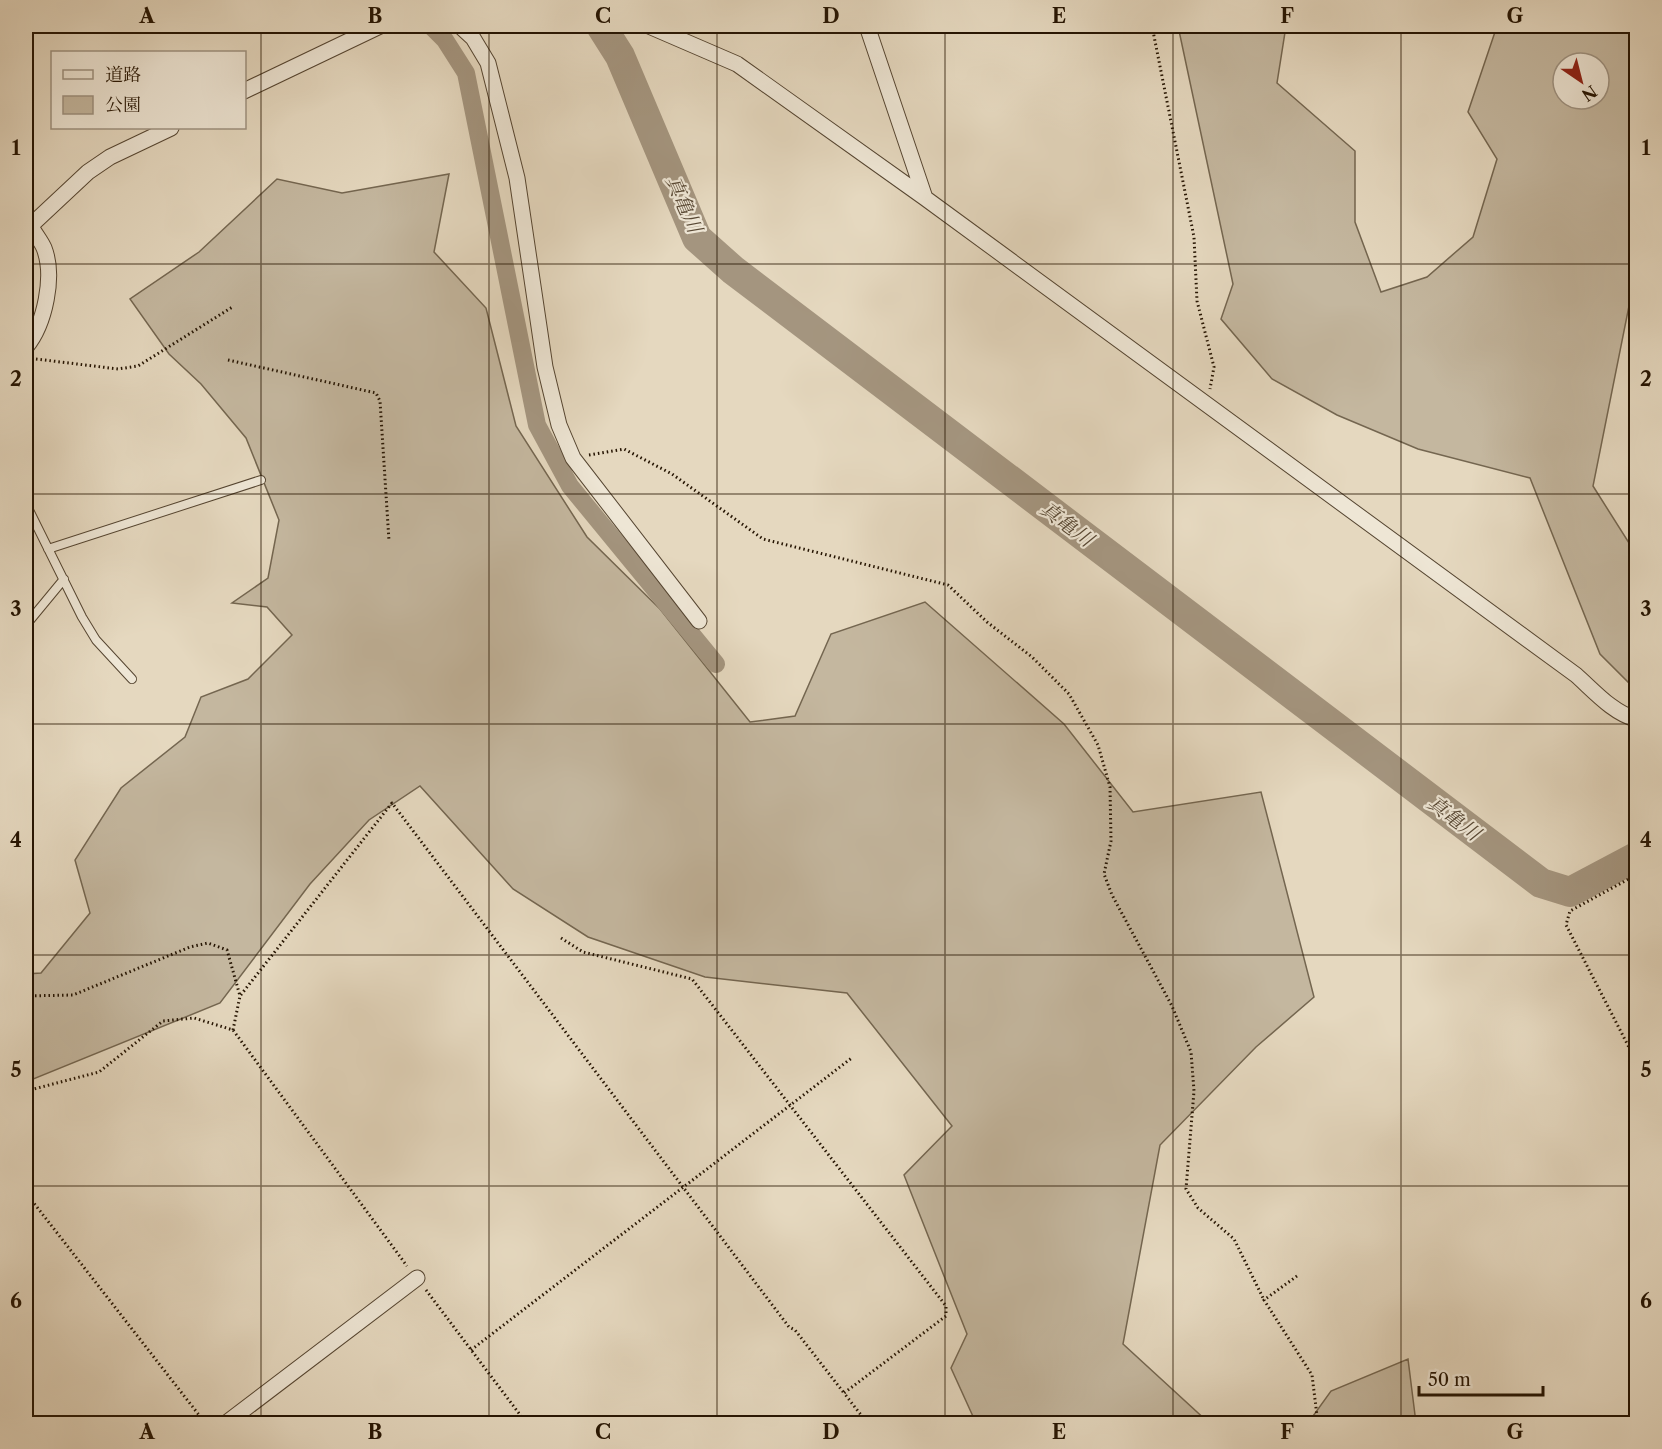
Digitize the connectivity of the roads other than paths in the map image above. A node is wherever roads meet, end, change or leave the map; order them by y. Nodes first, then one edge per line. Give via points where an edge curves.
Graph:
1 (380, 26) edge
2 (460, 26) edge
3 (649, 26) edge
4 (869, 26) edge
5 (246, 91) edge
6 (169, 129) edge
7 (925, 198) junction
8 (28, 229) edge
9 (26, 347) edge
10 (261, 480) dead end
11 (26, 504) edge
12 (48, 549) junction
13 (64, 579) junction
14 (699, 621) dead end
15 (26, 625) edge
16 (132, 679) dead end
17 (1636, 719) edge
18 (417, 1278) road end
19 (225, 1424) edge

1 - 5 street
2 - 14 street via 488,63 517,178 545,368 559,425 573,458
3 - 7 street via 737,64
4 - 7 street
6 - 8 street via 88,172
7 - 17 street via 1576,675 1606,702
8 - 9 street via 44,248 48,277 44,311
10 - 12 lane
11 - 12 lane
12 - 13 lane
13 - 15 lane
13 - 16 lane via 96,640
18 - 19 street

